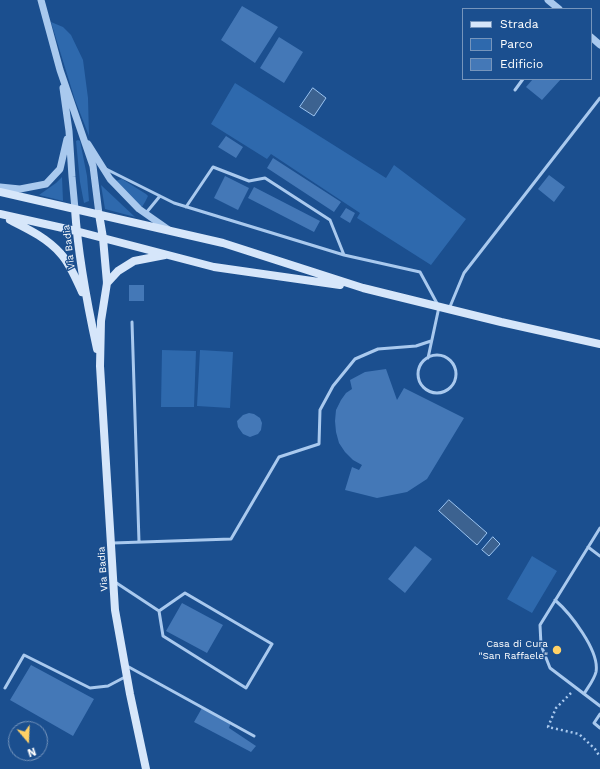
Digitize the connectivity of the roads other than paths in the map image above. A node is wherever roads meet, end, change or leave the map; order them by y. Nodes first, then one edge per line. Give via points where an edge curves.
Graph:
1 (41, 0) edge
2 (548, 0) edge
3 (558, 8) edge
4 (592, 38) edge
5 (600, 44) edge
6 (60, 70) junction
7 (522, 80) edge
8 (515, 90) dead end
9 (600, 98) edge
10 (69, 131) junction
11 (81, 132) junction
12 (103, 167) junction
13 (0, 187) edge
14 (0, 192) edge
15 (160, 196) junction
16 (186, 207) junction
17 (75, 209) junction
18 (146, 213) junction
19 (99, 214) junction
20 (0, 215) edge
21 (76, 231) junction
22 (171, 231) junction
23 (103, 238) junction
24 (167, 255) junction
25 (344, 255) junction
26 (107, 283) junction
27 (363, 288) junction
28 (88, 307) junction
29 (439, 307) junction
30 (449, 309) junction
31 (132, 322) dead end
32 (431, 341) junction
33 (600, 344) edge
34 (428, 358) junction
35 (100, 366) junction
36 (600, 528) edge
37 (139, 542) junction
38 (111, 543) junction
39 (588, 547) junction
40 (600, 556) edge
41 (114, 581) junction
42 (555, 600) junction
43 (159, 611) junction
44 (125, 665) junction
45 (127, 676) junction
46 (5, 688) dead end
47 (584, 694) junction
48 (600, 706) edge
49 (600, 714) edge
50 (600, 728) edge
51 (254, 736) dead end
52 (146, 769) edge

1 - 6 street
2 - 3 street
4 - 5 street
6 - 10 street
6 - 11 street
7 - 8 lane
9 - 30 lane via 464,273
10 - 13 street via 60,169 46,184 20,189
10 - 17 street
11 - 12 street
11 - 19 street via 92,166
12 - 15 lane
12 - 18 street via 110,179
14 - 17 main road
15 - 16 lane
15 - 18 lane
16 - 25 lane
16 - 25 lane via 214,167 249,180 265,178 330,220
17 - 19 main road
17 - 21 main road, Via Badia
18 - 22 street
19 - 22 main road
19 - 23 main road, Via Badia
20 - 21 main road
20 - 28 main road, Via Badia via 39,235 62,254 78,282
21 - 23 main road
21 - 28 main road, Via Badia
22 - 27 main road via 223,243
23 - 24 main road
23 - 26 main road, Via Badia
24 - 26 main road via 134,261 118,270
24 - 27 main road via 214,267
25 - 29 lane via 420,272
26 - 35 main road, Via Badia via 101,321
27 - 29 main road
28 - 35 main road, Via Badia
29 - 30 main road
29 - 32 lane
30 - 33 main road
31 - 37 lane
32 - 34 lane
32 - 37 lane via 416,346 378,349 355,359 333,386 320,410 319,444 279,457 231,539
34 - 34 lane via 420,366 420,383 434,393 446,391 456,377 454,366 440,356
35 - 38 main road, Via Badia
36 - 39 lane
37 - 38 lane
38 - 41 main road, Via Badia
39 - 40 lane
39 - 42 lane
41 - 43 lane
41 - 44 main road, Via Badia
42 - 47 lane via 578,626 596,657 596,671
42 - 47 lane via 540,625 541,645 550,668
43 - 43 lane via 185,593 272,644 246,688 163,636
44 - 45 main road, Via Badia
44 - 51 lane
45 - 46 lane via 108,686 90,688 24,655
45 - 52 main road, Via Badia
47 - 48 lane
49 - 50 lane via 594,723

